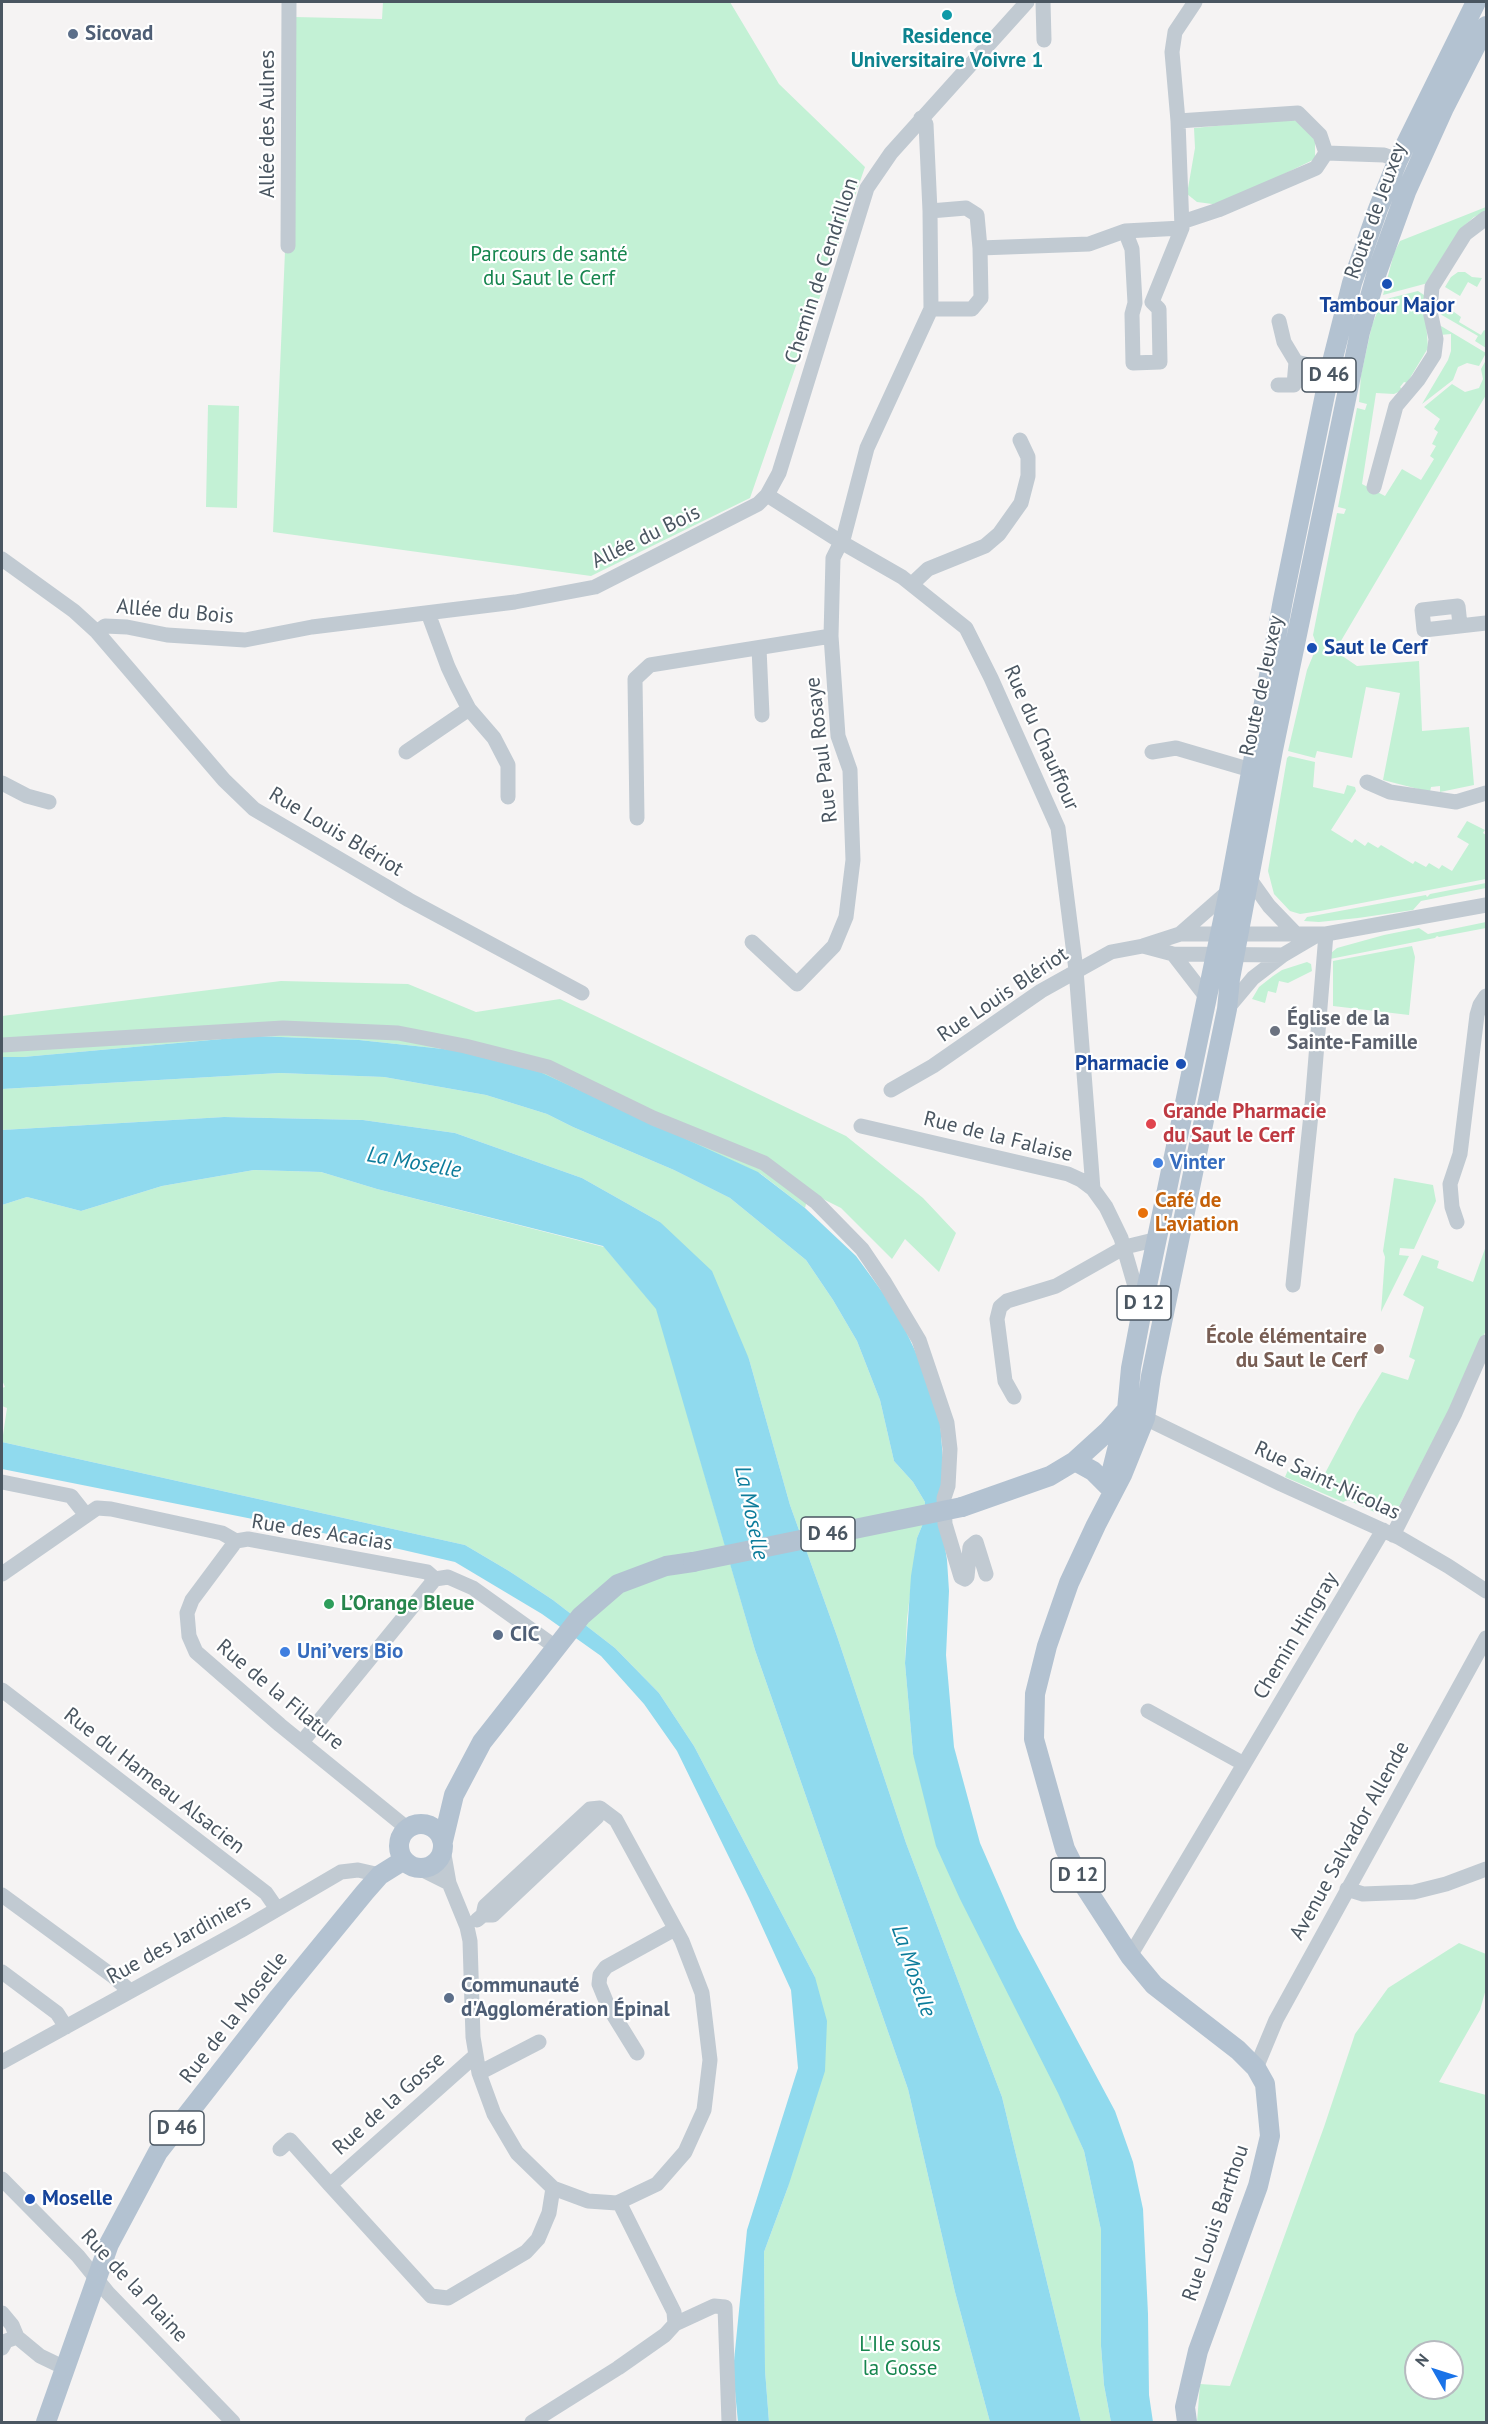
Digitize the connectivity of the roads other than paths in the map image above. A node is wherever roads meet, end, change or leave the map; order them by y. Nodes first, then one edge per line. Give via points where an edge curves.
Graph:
1 (289, 2) edge
2 (1027, 2) edge
3 (1043, 2) edge
4 (1195, 2) edge
5 (1476, 2) edge
6 (1486, 27) edge
7 (1044, 40) dead end
8 (921, 118) junction
9 (1178, 121) junction
10 (1326, 153) junction
11 (1398, 160) junction
12 (930, 211) junction
13 (1486, 218) edge
14 (1182, 225) junction
15 (1125, 231) junction
16 (288, 246) dead end
17 (980, 248) junction
18 (1152, 302) junction
19 (1135, 303) junction
20 (931, 309) junction
21 (1279, 321) dead end
22 (1296, 362) junction
23 (1330, 370) junction
24 (1278, 385) dead end
25 (1020, 440) dead end
26 (1374, 487) dead end
27 (767, 495) junction
28 (841, 542) junction
29 (2, 559) edge
30 (912, 584) junction
31 (428, 613) junction
32 (1486, 623) edge
33 (1460, 625) dead end
34 (97, 632) junction
35 (831, 636) junction
36 (759, 648) junction
37 (469, 709) junction
38 (762, 715) dead end
39 (406, 752) dead end
40 (1152, 752) dead end
41 (1251, 770) junction
42 (1367, 782) dead end
43 (2, 783) edge
44 (1486, 793) edge
45 (508, 797) dead end
46 (49, 802) dead end
47 (637, 818) dead end
48 (1248, 878) junction
49 (1229, 891) junction
50 (1486, 905) edge
51 (1180, 934) junction
52 (1229, 934) junction
53 (1296, 934) junction
54 (1322, 934) junction
55 (752, 942) dead end
56 (1143, 946) junction
57 (1173, 954) junction
58 (1225, 955) junction
59 (1283, 955) junction
60 (1076, 970) junction
61 (582, 993) dead end
62 (1486, 996) edge
63 (1207, 998) junction
64 (1227, 1008) junction
65 (2, 1045) edge
66 (891, 1089) dead end
67 (861, 1126) dead end
68 (1093, 1189) junction
69 (1457, 1222) dead end
70 (1158, 1239) junction
71 (1125, 1246) junction
72 (1293, 1285) dead end
73 (1142, 1310) junction
74 (1486, 1342) edge
75 (1131, 1368) junction
76 (1151, 1376) joint
77 (1014, 1397) dead end
78 (1129, 1411) junction
79 (1075, 1461) junction
80 (2, 1482) edge
81 (1108, 1486) junction
82 (1021, 1487) junction
83 (1104, 1508) junction
84 (86, 1515) junction
85 (1388, 1532) junction
86 (236, 1541) junction
87 (2, 1574) edge
88 (986, 1574) dead end
89 (435, 1579) junction
90 (1486, 1591) edge
91 (1486, 1638) edge
92 (560, 1644) junction
93 (2, 1690) edge
94 (1148, 1711) dead end
95 (302, 1742) junction
96 (1244, 1764) junction
97 (454, 1795) junction
98 (417, 1826) junction
99 (443, 1845) junction
100 (412, 1864) junction
101 (1486, 1869) edge
102 (380, 1875) junction
103 (449, 1883) junction
104 (1347, 1889) junction
105 (2, 1895) edge
106 (278, 1910) junction
107 (467, 1926) junction
108 (675, 1929) junction
109 (1132, 1952) junction
110 (2, 1972) edge
111 (130, 1991) junction
112 (66, 2027) junction
113 (538, 2042) dead end
114 (637, 2053) dead end
115 (476, 2055) junction
116 (2, 2062) edge
117 (1256, 2068) junction
118 (479, 2073) junction
119 (280, 2150) dead end
120 (2, 2179) edge
121 (330, 2185) junction
122 (554, 2188) junction
123 (619, 2202) junction
124 (96, 2277) junction
125 (2, 2313) edge
126 (675, 2324) junction
127 (17, 2337) junction
128 (2, 2348) edge
129 (64, 2368) junction
130 (46, 2422) edge
131 (233, 2422) edge
132 (532, 2422) edge
133 (729, 2422) edge
134 (1187, 2422) edge

1 - 16 street, Allée des Aulnes
2 - 8 street, Chemin de Cendrillon
3 - 7 street
4 - 9 street via 1175,32 1172,52
5 - 11 main road, Route de Jeuxey / D 46
6 - 48 main road, Route de Jeuxey via 1410,182 1360,332
8 - 12 street via 926,124
8 - 27 street, Chemin de Cendrillon via 867,188 779,473
9 - 10 street via 1298,113 1320,135
9 - 14 street
10 - 11 street via 1383,155
10 - 14 street via 1316,168
11 - 23 main road, Route de Jeuxey / D 46 via 1352,283
12 - 17 street via 966,208 977,215
12 - 20 street
13 - 26 street via 1465,234 1432,287 1434,355 1396,406
14 - 15 street
14 - 18 street
15 - 17 street via 1089,244
15 - 19 street via 1132,249
17 - 20 street via 981,298 972,309
18 - 19 street
18 - 19 street via 1159,309 1160,362 1133,363
20 - 28 street, Rue Paul Rosaye via 867,448
21 - 22 street via 1284,342
22 - 23 street
22 - 24 street via 1294,385
23 - 41 main road, Route de Jeuxey / D 46
25 - 30 street via 1028,457 1028,476 1021,503 999,534 985,546 928,569
27 - 28 street, Rue du Chauffour
27 - 31 street, Allée du Bois via 758,504 595,587
28 - 30 street, Rue du Chauffour
28 - 35 street, Rue Paul Rosaye via 833,558
29 - 34 street, Rue Louis Blériot
30 - 60 street, Rue du Chauffour via 966,628 1058,828
31 - 34 street, Allée du Bois via 312,627 245,640 167,635 127,627 105,626
31 - 37 street
32 - 33 street
34 - 61 street, Rue Louis Blériot via 224,780 254,808 409,900
35 - 36 street
35 - 55 street, Rue Paul Rosaye via 838,736 850,770 853,860 846,917 834,946 797,984
36 - 38 street
36 - 47 street via 650,665 635,679
37 - 39 street
37 - 45 street via 494,738 508,765
40 - 41 street, Route de Jeuxey via 1176,748
41 - 49 main road, Route de Jeuxey / D 46
42 - 44 street via 1390,792 1456,802
43 - 46 street
48 - 52 main road, Route de Jeuxey
48 - 53 street
49 - 51 street, Rue Louis Blériot
49 - 52 main road, Route de Jeuxey / D 46
50 - 54 street
51 - 52 street, Rue Louis Blériot
51 - 56 street, Rue Louis Blériot
52 - 53 street, Rue Louis Blériot
52 - 58 main road, Route de Jeuxey / D 12
53 - 54 street, Rue Louis Blériot
54 - 59 street
54 - 72 street via 1312,1106
56 - 57 street, Rue Louis Blériot
56 - 60 street, Rue Louis Blériot via 1111,952
57 - 58 street, Rue Louis Blériot
57 - 63 street
58 - 59 street, Rue Louis Blériot
58 - 63 main road, Route de Jeuxey / D 12
58 - 64 main road, Route de Jeuxey / D 12
59 - 64 street via 1253,978
60 - 66 street, Rue Louis Blériot via 933,1066
60 - 68 street, Rue du Chauffour
62 - 69 street via 1477,1014 1460,1154 1450,1184
63 - 70 main road, Route de Jeuxey / D 12
64 - 76 main road, Route de Jeuxey / D 12
65 - 88 street via 282,1028 398,1033 548,1067 653,1118 764,1163 816,1202 862,1249 919,1340 947,1423 950,1449 945,1524 961,1577 967,1577 970,1547 976,1542
67 - 68 street, Rue de la Falaise via 1068,1174
68 - 71 street, Rue de la Falaise
70 - 71 street
70 - 73 main road, Route de Jeuxey / D 12
71 - 73 street, Rue de la Falaise
71 - 77 street via 1056,1286 1007,1301 1000,1307 997,1319 1005,1381
73 - 75 main road, Route de Jeuxey / D 12
74 - 85 street, Chemin Hingray via 1455,1413
75 - 78 main road, D 12
75 - 82 main road, D 46 via 1111,1410 1092,1434
76 - 78 main road, D 46
78 - 79 main road, D 46
78 - 81 main road, Rue Louis Barthou / D 12
78 - 83 main road, Rue Louis Barthou / D 12 via 1122,1475
78 - 85 street, Rue Saint-Nicolas
79 - 81 main road
79 - 82 main road, D 46
80 - 84 street via 71,1496
81 - 83 main road, Rue Louis Barthou / D 12
82 - 92 main road, D 46, bridge via 962,1507 666,1566 618,1584 581,1616
83 - 109 main road, Rue Louis Barthou / D 12 via 1069,1583 1047,1646 1035,1694 1034,1739 1065,1849 1080,1879
84 - 86 street, Rue des Acacias via 97,1508 111,1509 222,1533
84 - 87 street
85 - 90 street, Rue Saint-Nicolas
85 - 96 street, Chemin Hingray
86 - 89 street, Rue des Acacias via 248,1539 427,1572
86 - 95 street, Rue de la Filature via 192,1600 187,1613 189,1636 196,1652
89 - 92 street, Rue des Acacias via 448,1577 473,1588
89 - 95 street
91 - 104 street, Avenue Salvador Allende
92 - 97 main road via 482,1742
93 - 106 street, Rue du Hameau Alsacien via 266,1893
94 - 96 street
95 - 98 street, Rue de la Filature
96 - 109 street, Chemin Hingray
97 - 98 main road
97 - 99 main road
98 - 99 main road via 434,1828
98 - 100 main road via 399,1844 400,1852
99 - 100 main road, Rue de la Moselle via 436,1863 428,1867
99 - 103 street
100 - 102 main road, Rue de la Moselle / D 46
100 - 103 street
101 - 104 street via 1414,1892 1363,1894
102 - 106 street, Rue des Jardiniers via 358,1870 341,1872
102 - 124 main road, Rue de la Moselle / D 46 via 158,2152 109,2244
103 - 107 street
104 - 117 street, Avenue Salvador Allende via 1276,2020
105 - 111 street
106 - 111 street, Rue des Jardiniers
107 - 108 street via 493,1915 597,1817 600,1808 616,1820
107 - 115 street
108 - 114 street via 606,1967 600,1975 599,1984 608,2006
108 - 123 street via 702,1993 710,2060 704,2110 685,2151 657,2184
109 - 117 main road, Rue Louis Barthou / D 12 via 1154,1984
110 - 112 street via 57,2013
111 - 112 street, Rue des Jardiniers
112 - 116 street, Rue des Jardiniers
113 - 118 street
115 - 118 street
115 - 121 street, Rue de la Gosse
117 - 134 main road, Rue Louis Barthou / D 12 via 1266,2084 1270,2136 1258,2186 1198,2351 1185,2407
118 - 122 street via 494,2114 518,2153
119 - 121 street, Rue de la Gosse via 290,2139
120 - 124 street, Rue de la Plaine
121 - 122 street, Rue de la Gosse via 431,2296 448,2298 526,2252 538,2239
122 - 123 street via 588,2201
123 - 126 street via 674,2313
124 - 129 main road, Rue de la Moselle / D 46
124 - 131 street, Rue de la Plaine
125 - 127 street
126 - 132 street via 666,2335 618,2368
126 - 133 street via 714,2306 725,2307
127 - 128 street via 6,2341
127 - 129 street via 40,2356
129 - 130 main road, Rue de la Moselle / D 46

